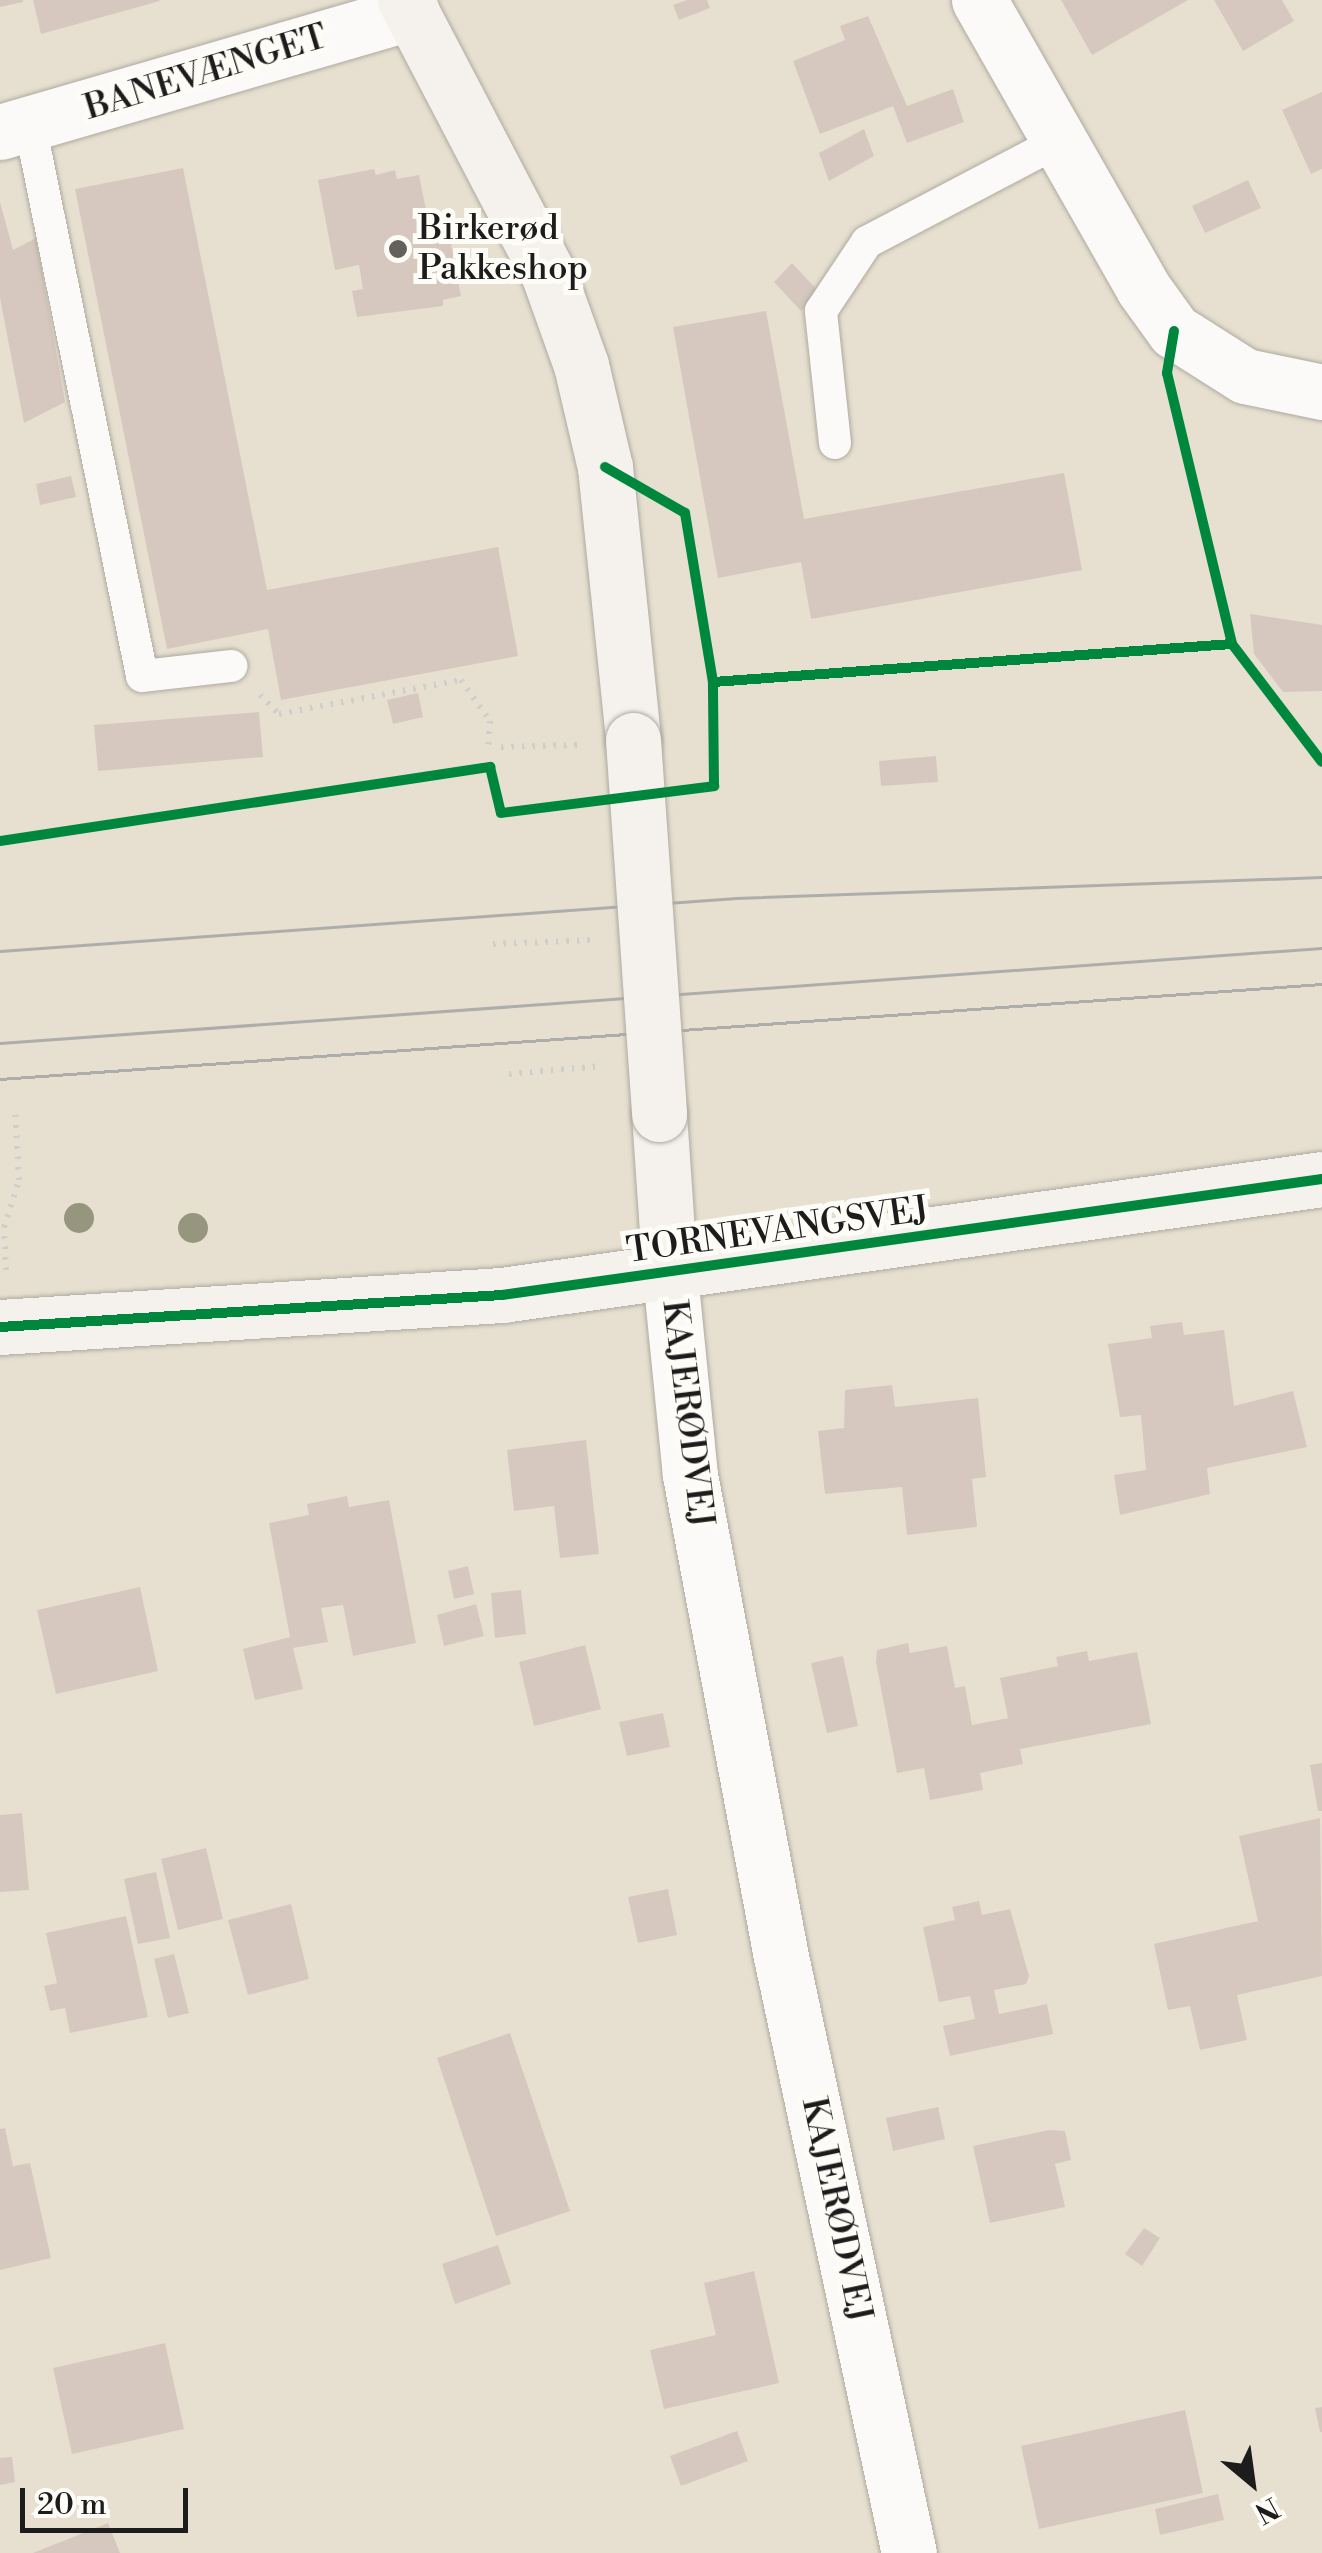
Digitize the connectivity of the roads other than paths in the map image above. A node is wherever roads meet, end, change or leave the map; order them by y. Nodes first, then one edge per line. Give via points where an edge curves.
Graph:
1 (979, 0) edge
2 (409, 6) edge
3 (15, 129) edge
4 (1059, 141) junction
5 (1322, 392) edge
6 (835, 443) dead end
7 (231, 666) road end
8 (1322, 1179) edge
9 (670, 1276) junction
10 (4, 1327) edge
11 (909, 2553) edge

1 - 4 street
2 - 3 street, BANEVÆNGET
2 - 9 street, KAJERØDVEJ, bridge via 548,273 605,468 633,740
3 - 7 lane via 142,676
4 - 5 street via 1174,331 1244,376
4 - 6 lane via 866,242 821,310
8 - 9 street, TORNEVANGSVEJ
9 - 10 street, TORNEVANGSVEJ via 483,1296
9 - 11 street, KAJERØDVEJ via 690,1475 780,1952

